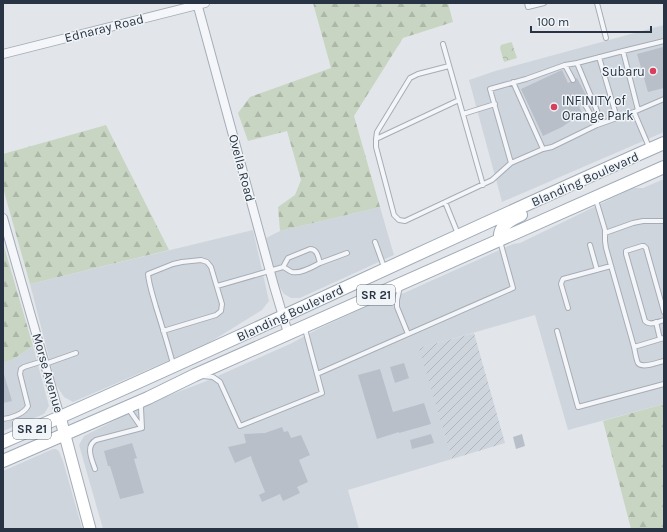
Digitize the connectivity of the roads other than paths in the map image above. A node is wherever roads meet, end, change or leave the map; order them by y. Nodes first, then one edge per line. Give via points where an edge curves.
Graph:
1 (527, 3) edge
2 (544, 3) edge
3 (597, 3) edge
4 (200, 4) edge
5 (606, 38) dead end
6 (664, 41) edge
7 (443, 44) dead end
8 (623, 52) junction
9 (3, 54) edge
10 (599, 57) junction
11 (577, 63) junction
12 (565, 65) junction
13 (449, 66) junction
14 (573, 80) dead end
15 (513, 82) junction
16 (581, 98) dead end
17 (664, 99) edge
18 (459, 100) junction
19 (495, 104) junction
20 (636, 111) junction
21 (463, 114) junction
22 (617, 118) junction
23 (602, 123) junction
24 (597, 125) junction
25 (376, 139) junction
26 (664, 143) edge
27 (543, 149) junction
28 (650, 149) junction
29 (512, 163) junction
30 (664, 167) edge
31 (595, 174) junction
32 (483, 184) junction
33 (595, 198) junction
34 (445, 202) junction
35 (3, 218) edge
36 (664, 221) edge
37 (605, 233) junction
38 (459, 236) junction
39 (500, 240) junction
40 (374, 242) dead end
41 (590, 244) dead end
42 (347, 253) dead end
43 (320, 263) junction
44 (611, 266) junction
45 (283, 267) junction
46 (270, 270) junction
47 (385, 270) junction
48 (597, 270) junction
49 (401, 284) junction
50 (217, 286) junction
51 (568, 308) dead end
52 (664, 312) edge
53 (284, 316) junction
54 (664, 320) edge
55 (656, 322) junction
56 (304, 326) junction
57 (163, 331) junction
58 (557, 331) dead end
59 (288, 333) junction
60 (408, 334) junction
61 (662, 339) edge
62 (634, 347) junction
63 (76, 353) dead end
64 (664, 361) edge
65 (44, 362) junction
66 (173, 366) junction
67 (317, 374) junction
68 (195, 375) junction
69 (664, 384) edge
70 (145, 399) junction
71 (125, 408) junction
72 (60, 417) junction
73 (3, 419) edge
74 (142, 428) junction
75 (65, 434) junction
76 (3, 442) edge
77 (3, 461) edge
78 (95, 469) dead end
79 (90, 529) edge

1 - 2 lane via 528,7
3 - 5 lane
4 - 9 street, Ednaray Road
4 - 46 street, Ovella Road
6 - 8 lane
7 - 13 lane
8 - 10 lane
8 - 20 lane
10 - 11 lane
10 - 22 lane
11 - 12 lane
11 - 23 lane
12 - 14 lane
12 - 15 lane
13 - 18 lane
13 - 25 lane via 410,78 377,132
15 - 19 lane via 490,89
15 - 27 lane
16 - 24 lane
17 - 20 lane
18 - 21 lane
18 - 25 lane
19 - 21 lane
19 - 29 lane
20 - 22 lane
20 - 28 lane
21 - 32 lane
22 - 23 lane
23 - 24 lane
24 - 27 lane
25 - 34 lane via 394,215 399,220 405,221
26 - 28 main road, Blanding Boulevard / SR 21
27 - 29 lane
28 - 31 main road, Blanding Boulevard / SR 21
29 - 32 lane via 492,180
30 - 33 main road, Blanding Boulevard / SR 21
31 - 38 main road, Blanding Boulevard / SR 21
31 - 39 main road via 576,190 511,220 500,231
32 - 34 lane
33 - 37 lane
33 - 39 main road, Blanding Boulevard / SR 21
34 - 38 lane
35 - 65 street, Morse Avenue
36 - 37 lane via 633,223
37 - 44 lane
38 - 47 main road, Blanding Boulevard / SR 21
39 - 49 main road, Blanding Boulevard / SR 21
39 - 60 lane via 513,288
40 - 47 lane
41 - 48 lane
42 - 43 lane
43 - 45 lane via 297,272 291,272
43 - 45 lane via 316,251 310,249 288,258
44 - 48 lane
44 - 62 lane
45 - 46 lane
46 - 50 lane
46 - 53 street, Ovella Road
47 - 53 main road, Blanding Boulevard / SR 21
48 - 51 lane via 563,279 561,284
49 - 56 main road, Blanding Boulevard / SR 21
49 - 60 lane via 397,307
50 - 57 lane via 222,304 221,311
50 - 57 lane via 211,267 207,262 200,260 177,263 148,274
52 - 55 lane via 646,248 642,246 626,251 645,321 647,324
53 - 59 street, Ovella Road
53 - 66 main road, Blanding Boulevard / SR 21
54 - 55 lane
55 - 61 lane
56 - 59 main road, Blanding Boulevard / SR 21
56 - 67 lane
57 - 66 lane
58 - 69 lane via 578,407
59 - 68 main road, Blanding Boulevard / SR 21
60 - 67 lane
61 - 62 lane
62 - 64 lane via 641,366
63 - 65 lane
65 - 72 street, Morse Avenue
65 - 73 lane via 22,369 20,374 27,409
66 - 70 main road via 170,377 158,384
66 - 72 main road, Blanding Boulevard / SR 21
67 - 68 lane via 322,393 240,426 220,382 213,377
68 - 70 main road, Blanding Boulevard / SR 21
70 - 71 main road, Blanding Boulevard / SR 21
70 - 74 lane via 142,408
71 - 74 lane
71 - 75 main road, Blanding Boulevard / SR 21
72 - 75 street, Morse Avenue
72 - 76 main road, Blanding Boulevard / SR 21
74 - 78 lane via 93,442 90,448
75 - 77 main road, Blanding Boulevard / SR 21
75 - 79 street, Morse Avenue

